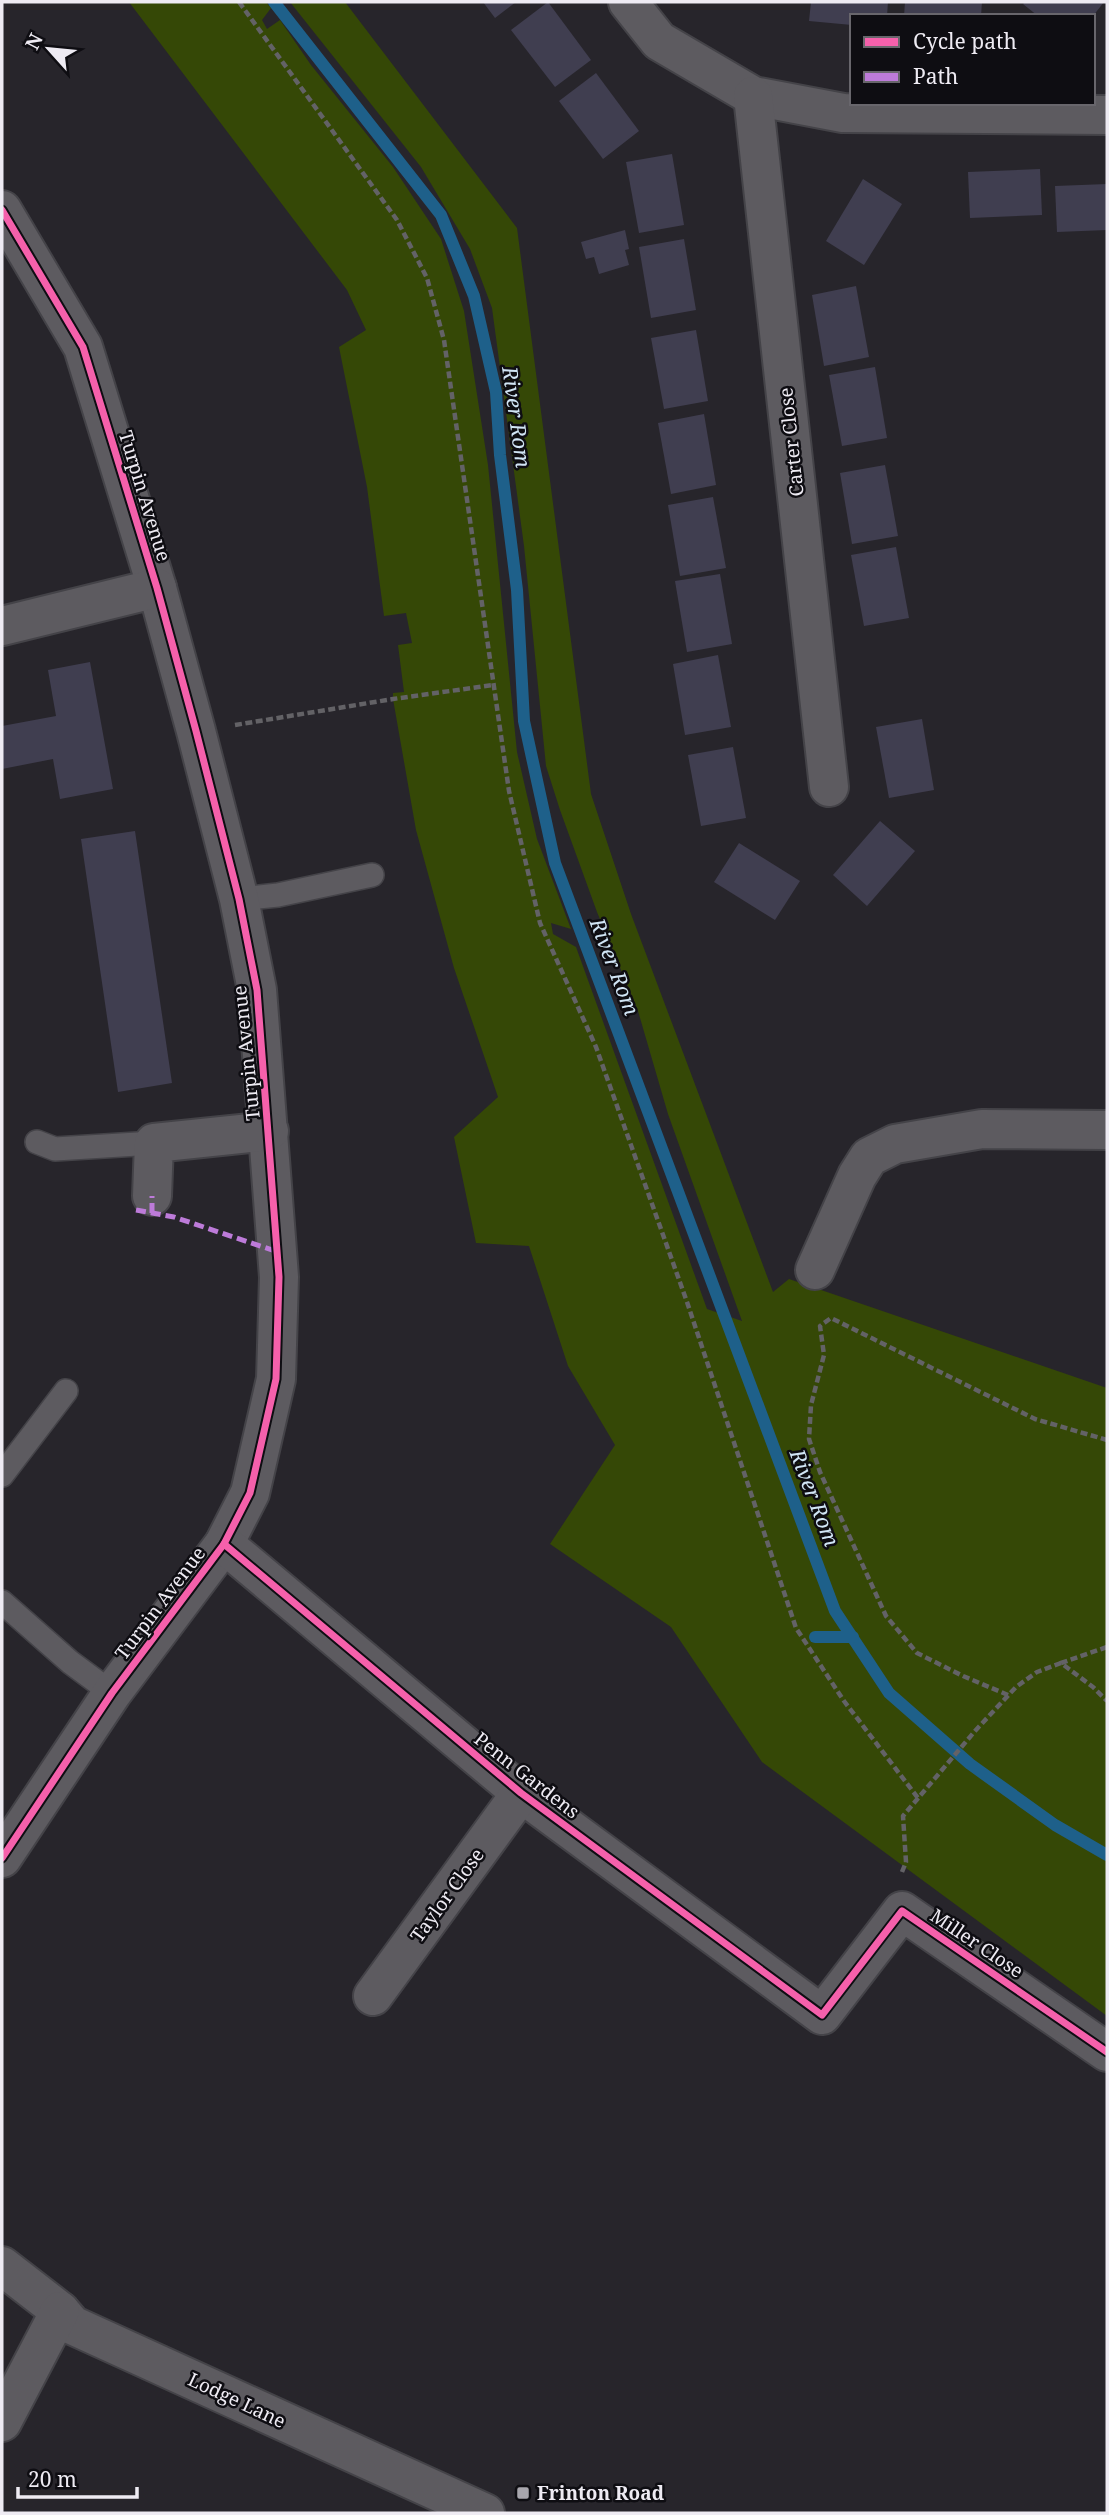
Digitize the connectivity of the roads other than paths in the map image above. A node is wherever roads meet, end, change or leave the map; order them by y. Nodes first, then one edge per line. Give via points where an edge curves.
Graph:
1 (628, 2) edge
2 (753, 96) junction
3 (1107, 115) edge
4 (2, 209) edge
5 (157, 588) junction
6 (2, 626) edge
7 (829, 788) dead end
8 (372, 875) dead end
9 (239, 899) junction
10 (1107, 1130) edge
11 (269, 1131) junction
12 (37, 1142) dead end
13 (154, 1143) junction
14 (152, 1196) dead end
15 (815, 1270) dead end
16 (66, 1391) dead end
17 (2, 1475) edge
18 (224, 1545) junction
19 (2, 1602) edge
20 (112, 1693) junction
21 (521, 1793) junction
22 (2, 1858) edge
23 (373, 1996) dead end
24 (822, 2015) joint
25 (1107, 2052) edge
26 (2, 2266) edge
27 (60, 2311) junction
28 (2, 2422) edge
29 (485, 2513) edge

1 - 2 street via 659,41
2 - 3 street via 843,113
2 - 7 street, Carter Close
4 - 5 street, Turpin Avenue via 83,347
5 - 6 street
5 - 9 street, Turpin Avenue
8 - 9 lane
9 - 11 street, Turpin Avenue via 257,990
10 - 15 street via 982,1129 895,1144 869,1157
11 - 13 street
11 - 18 street, Turpin Avenue via 279,1276 276,1379 250,1493
12 - 13 lane via 55,1149
13 - 14 street
16 - 17 lane
18 - 20 street, Turpin Avenue
18 - 21 street, Penn Gardens
19 - 20 lane
20 - 22 street, Turpin Avenue
21 - 23 street, Taylor Close
21 - 24 street, Penn Gardens
24 - 25 street, Miller Close via 902,1911
26 - 27 street, Lodge Lane
27 - 28 street
27 - 29 street, Lodge Lane via 72,2325

